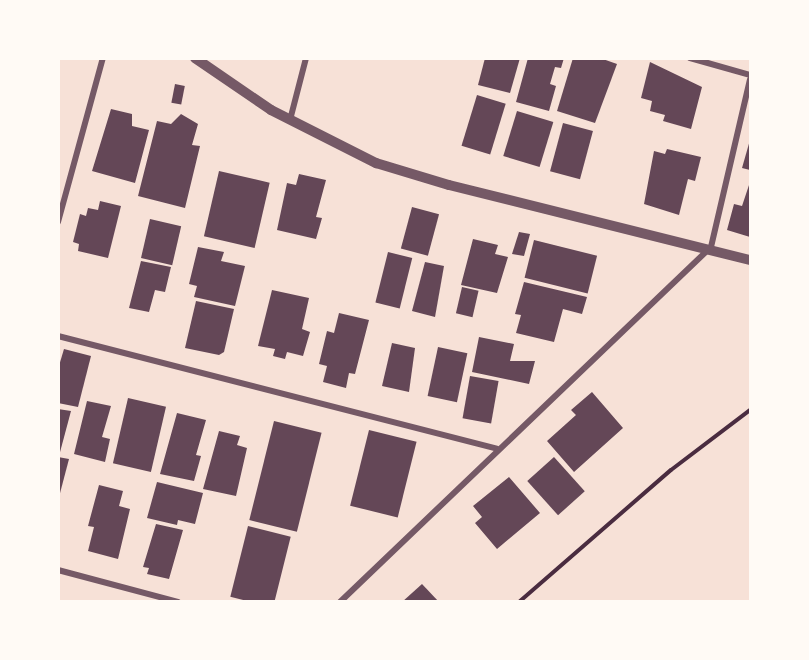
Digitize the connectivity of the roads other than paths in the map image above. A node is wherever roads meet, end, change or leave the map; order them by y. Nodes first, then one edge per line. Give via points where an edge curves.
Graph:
1 (103, 58) edge
2 (195, 58) edge
3 (306, 58) edge
4 (690, 58) edge
5 (750, 75) edge
6 (750, 79) edge
7 (290, 120) junction
8 (58, 222) edge
9 (711, 247) junction
10 (750, 260) edge
11 (58, 336) edge
12 (497, 449) junction
13 (58, 570) edge
14 (178, 602) edge
15 (340, 602) edge

1 - 8 street
2 - 7 street
3 - 7 street
4 - 5 street
6 - 9 street
7 - 9 street via 406,173
9 - 10 street
9 - 12 street
11 - 12 street
12 - 15 street
13 - 14 street

